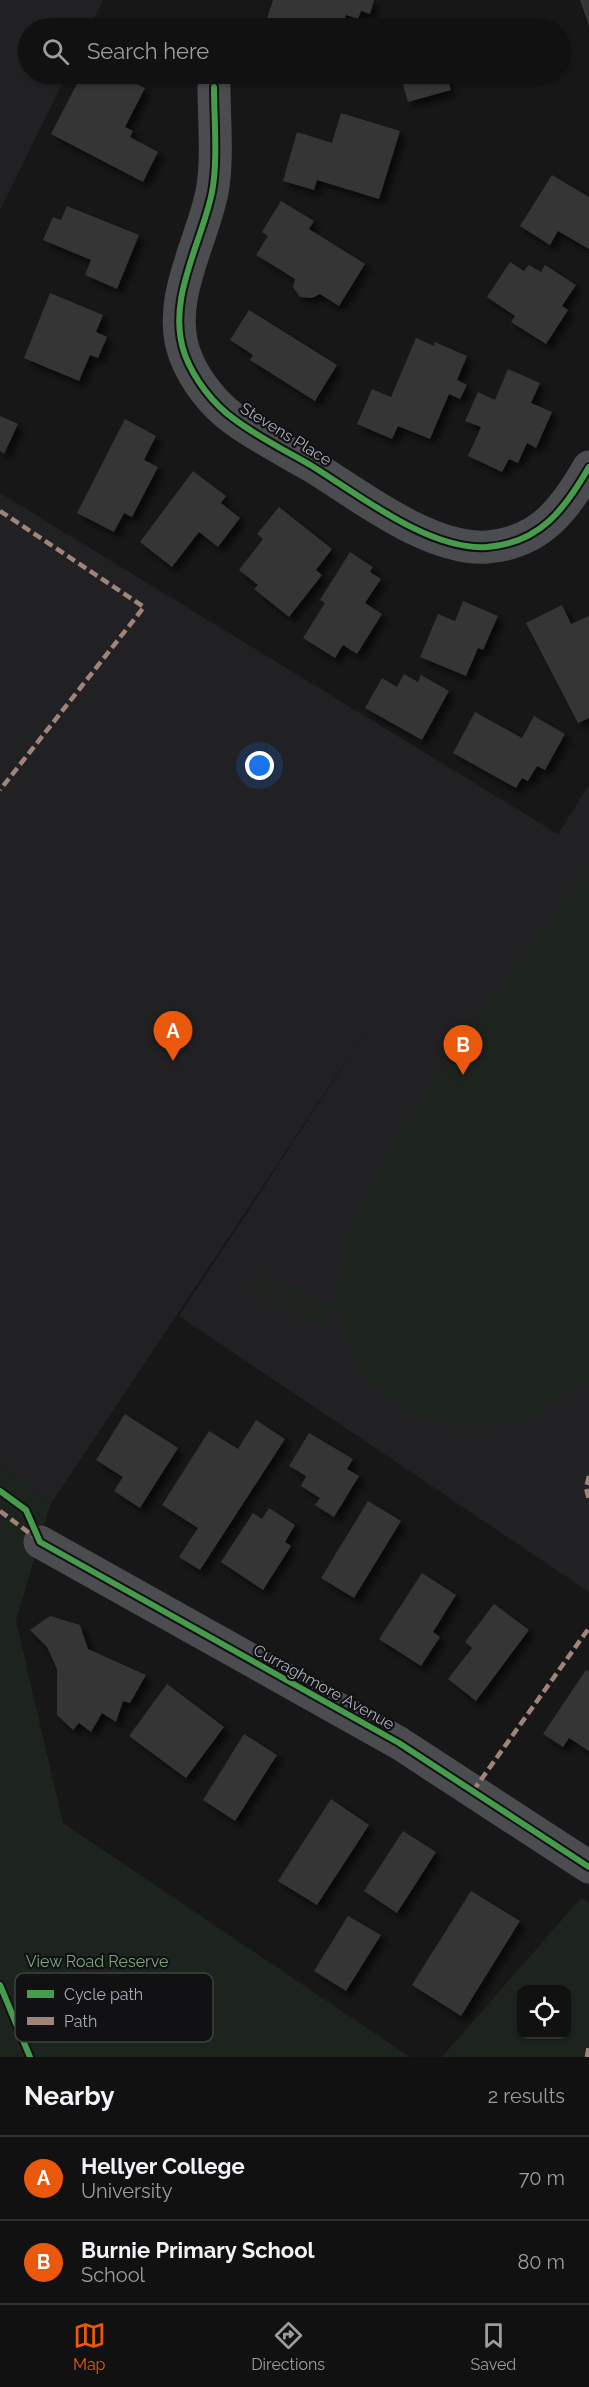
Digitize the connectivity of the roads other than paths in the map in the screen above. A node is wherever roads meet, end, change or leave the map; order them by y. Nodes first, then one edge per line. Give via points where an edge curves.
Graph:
1 (214, 87) dead end
2 (589, 467) edge
3 (40, 1542) dead end
4 (589, 1867) edge

1 - 2 street, Stevens Place via 212,190 185,284 179,323 184,352 195,379 232,418 406,524 455,544 487,547 519,540 547,524 569,502
3 - 4 street, Curraghmore Avenue via 399,1743

